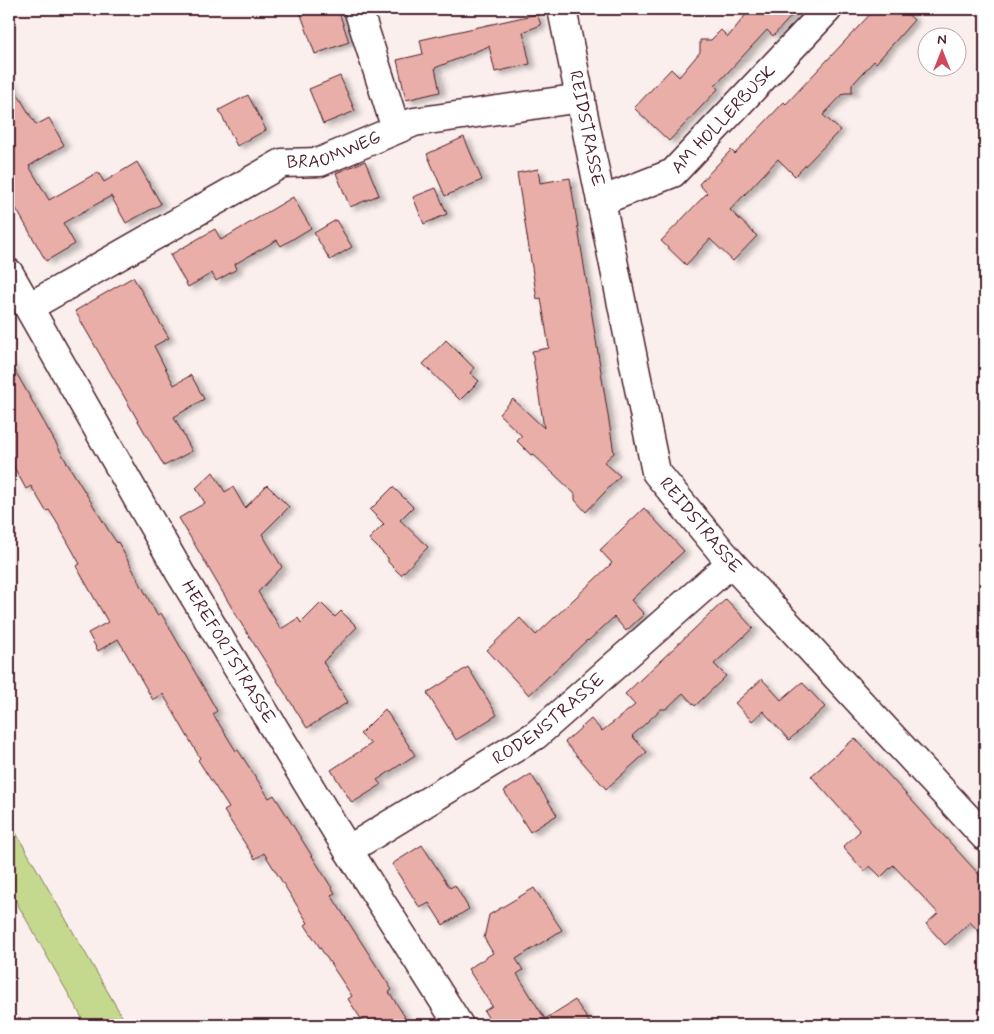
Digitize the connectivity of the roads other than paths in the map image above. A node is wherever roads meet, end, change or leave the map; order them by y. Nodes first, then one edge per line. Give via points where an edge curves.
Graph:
1 (358, 9) edge
2 (562, 9) edge
3 (828, 9) edge
4 (581, 98) junction
5 (396, 129) junction
6 (601, 201) junction
7 (9, 272) edge
8 (29, 307) junction
9 (731, 563) junction
10 (985, 838) edge
11 (348, 850) junction
12 (459, 1025) edge

1 - 5 street
2 - 4 street, REIDSTRASSE
3 - 6 street, AM HOLLERBUSK via 673,173
4 - 5 street, BRAOMWEG via 414,122
4 - 6 street, REIDSTRASSE
5 - 8 street, BRAOMWEG via 320,162 282,163
6 - 9 street, REIDSTRASSE via 656,472
7 - 8 street, HEREFORTSTRASSE
8 - 11 street, HEREFORTSTRASSE via 180,574
9 - 10 street, REIDSTRASSE
9 - 11 street, RODENSTRASSE via 536,735
11 - 12 street, HEREFORTSTRASSE

